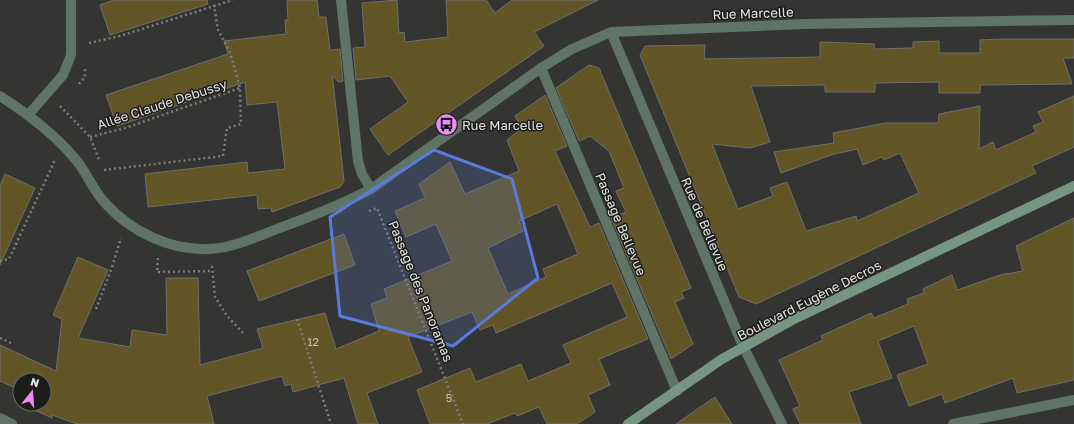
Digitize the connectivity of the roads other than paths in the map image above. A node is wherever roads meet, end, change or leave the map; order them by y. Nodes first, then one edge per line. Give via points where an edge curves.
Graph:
1 (71, 0) edge
2 (341, 0) edge
3 (1074, 20) edge
4 (611, 32) junction
5 (541, 68) junction
6 (0, 96) edge
7 (29, 114) junction
8 (1074, 186) edge
9 (371, 189) junction
10 (743, 346) junction
11 (677, 391) junction
12 (1074, 400) edge
13 (0, 418) edge
14 (12, 424) edge
15 (628, 424) edge
16 (782, 424) edge
17 (953, 424) edge

1 - 7 street via 71,55 63,75
2 - 9 street via 358,161
3 - 4 street, Rue Marcelle via 804,24
4 - 5 street, Rue Marcelle via 572,48
4 - 10 street, Rue de Bellevue
5 - 9 street, Rue Marcelle
5 - 11 street, Passage Bellevue
6 - 7 street, Rue Marcelle
7 - 9 street, Rue Marcelle via 77,160 104,203 125,222 159,241 187,249 211,250 232,244 343,204
8 - 10 street, Boulevard Eugène Decros via 796,318
10 - 11 street, Boulevard Eugène Decros
10 - 16 street, Rue de Bellevue
11 - 15 street, Boulevard Eugène Decros
12 - 17 street
13 - 14 street

